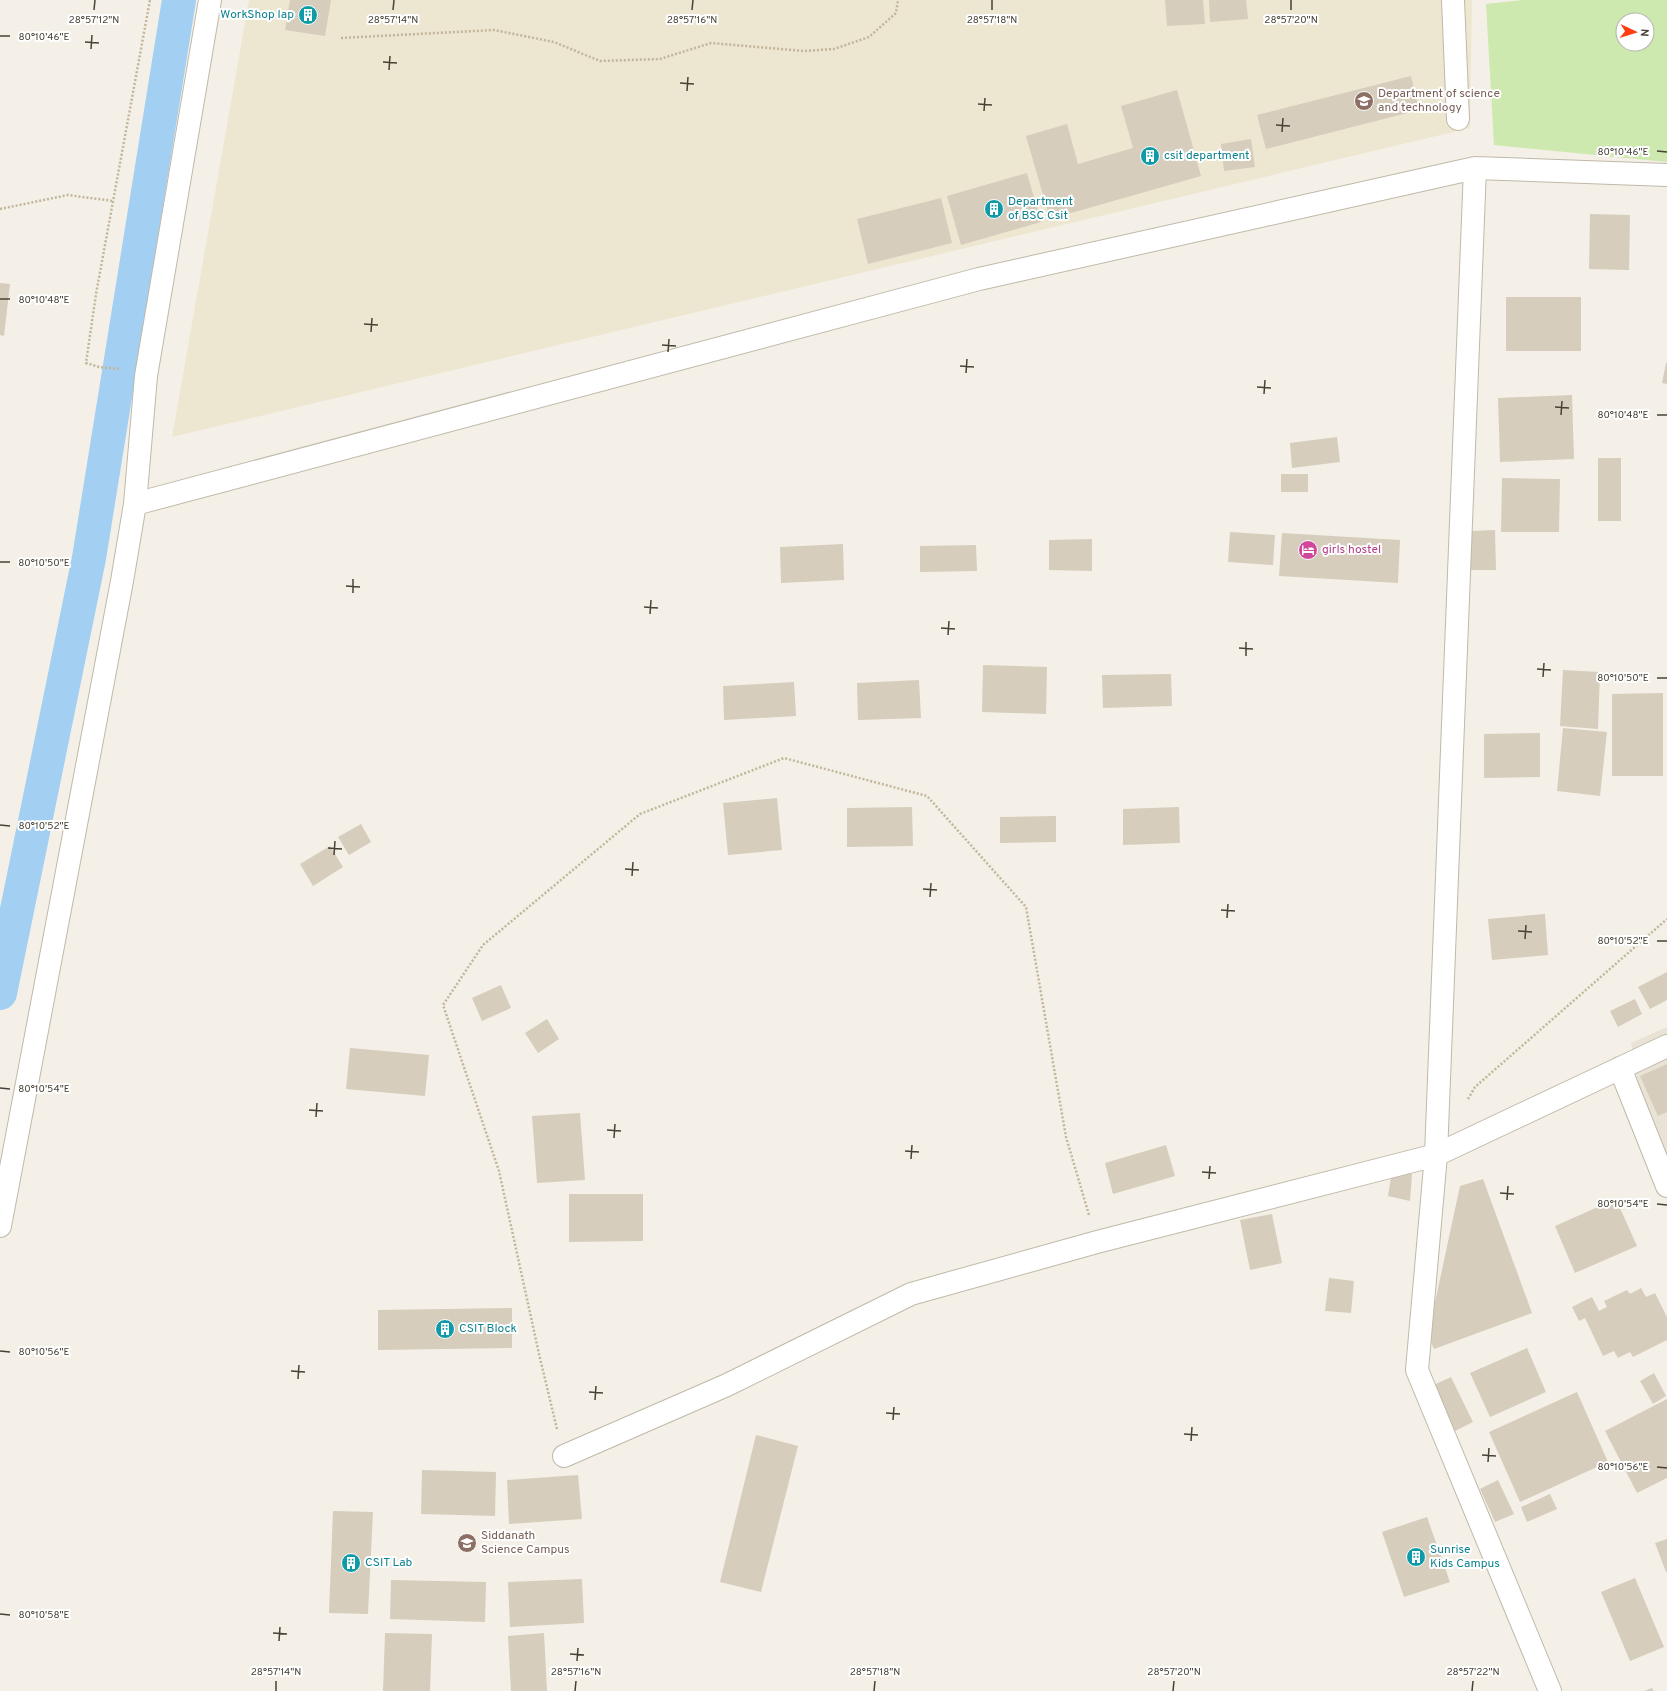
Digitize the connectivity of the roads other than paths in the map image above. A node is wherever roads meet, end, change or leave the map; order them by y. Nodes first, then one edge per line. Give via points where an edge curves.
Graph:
1 (210, 0) edge
2 (1453, 0) edge
3 (1458, 119) dead end
4 (1475, 168) junction
5 (1667, 175) edge
6 (135, 504) junction
7 (1667, 1046) edge
8 (1620, 1068) junction
9 (1436, 1155) junction
10 (1667, 1186) edge
11 (0, 1226) edge
12 (564, 1456) road end
13 (1550, 1691) edge

1 - 6 street via 146,376
2 - 3 street
4 - 5 street
4 - 6 street via 979,279
4 - 9 street
6 - 11 street
7 - 8 street
8 - 9 street
8 - 10 street
9 - 12 street via 1096,1242 911,1294 727,1385
9 - 13 street via 1417,1370

